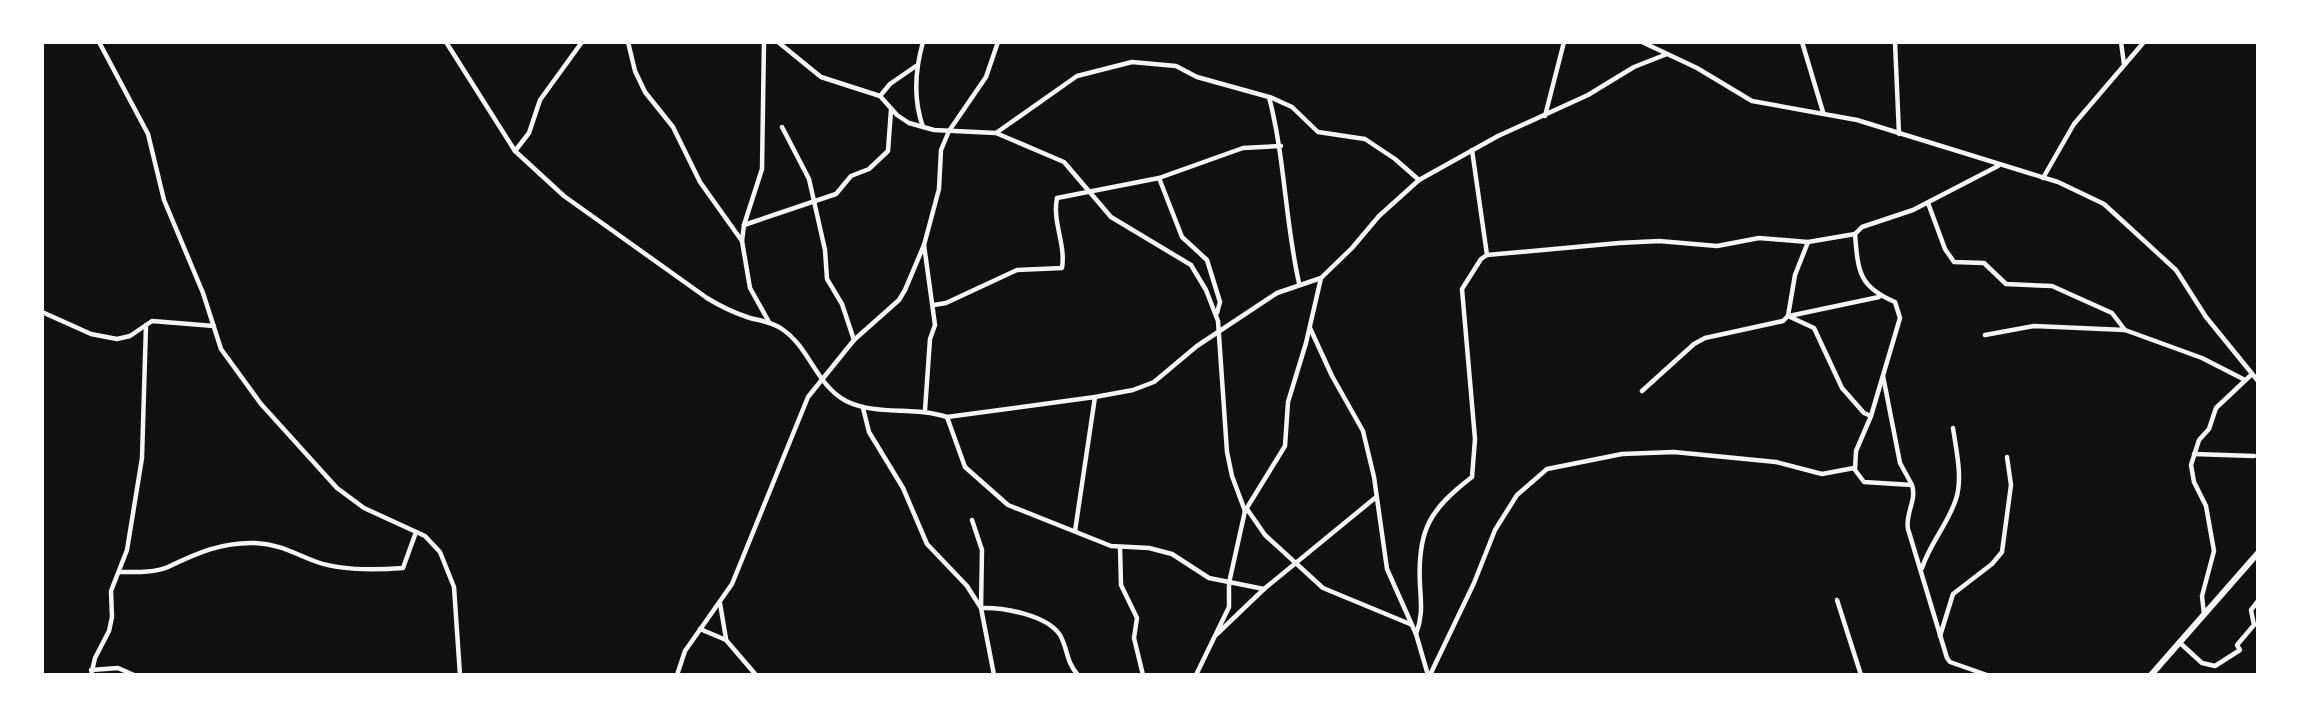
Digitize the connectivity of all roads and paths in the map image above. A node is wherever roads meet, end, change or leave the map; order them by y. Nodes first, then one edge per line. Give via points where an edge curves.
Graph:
1 (99, 42) edge
2 (582, 42) edge
3 (628, 42) edge
4 (764, 42) edge
5 (778, 42) edge
6 (923, 42) edge
7 (998, 42) edge
8 (1564, 42) edge
9 (1642, 42) edge
10 (1802, 42) edge
11 (1895, 42) edge
12 (2121, 42) edge
13 (2144, 42) edge
14 (448, 43) edge
15 (1667, 54) junction
16 (2124, 65) junction
17 (916, 66) junction
18 (880, 96) junction
19 (1269, 97) junction
20 (891, 109) junction
21 (1823, 112) junction
22 (1545, 117) junction
23 (782, 127) dead end
24 (924, 127) junction
25 (949, 131) junction
26 (996, 133) junction
27 (1899, 134) junction
28 (1281, 146) junction
29 (1472, 150) junction
30 (515, 151) junction
31 (1998, 166) junction
32 (1159, 178) junction
33 (2043, 178) junction
34 (1419, 180) junction
35 (1087, 192) junction
36 (1928, 202) junction
37 (812, 203) junction
38 (744, 225) junction
39 (1855, 234) junction
40 (743, 241) junction
41 (1808, 242) junction
42 (924, 245) junction
43 (1487, 255) junction
44 (1321, 278) junction
45 (1299, 283) junction
46 (1879, 297) junction
47 (934, 305) junction
48 (42, 312) edge
49 (1216, 316) junction
50 (1788, 316) junction
51 (770, 322) junction
52 (146, 325) junction
53 (214, 326) junction
54 (1310, 328) junction
55 (1219, 330) junction
56 (2125, 330) junction
57 (1985, 335) dead end
58 (853, 341) junction
59 (1882, 374) junction
60 (2251, 375) junction
61 (2245, 380) junction
62 (822, 381) junction
63 (2258, 381) edge
64 (1642, 391) dead end
65 (1095, 397) junction
66 (863, 408) junction
67 (925, 410) junction
68 (1871, 416) junction
69 (947, 417) junction
70 (1953, 428) dead end
71 (2194, 454) junction
72 (2254, 456) dead end
73 (2007, 457) dead end
74 (1854, 468) junction
75 (1912, 485) junction
76 (1376, 498) junction
77 (1246, 510) junction
78 (972, 520) dead end
79 (1075, 531) junction
80 (416, 532) junction
81 (1120, 547) junction
82 (2258, 553) edge
83 (1296, 563) junction
84 (1922, 569) junction
85 (119, 572) junction
86 (1229, 583) junction
87 (1264, 589) junction
88 (1837, 600) dead end
89 (2258, 601) edge
90 (720, 603) junction
91 (981, 608) junction
92 (2204, 614) junction
93 (1411, 624) junction
94 (700, 629) junction
95 (1416, 634) junction
96 (1940, 637) junction
97 (1212, 638) junction
98 (726, 640) junction
99 (2179, 642) junction
100 (91, 673) edge
101 (134, 675) edge
102 (460, 675) edge
103 (677, 675) edge
104 (755, 675) edge
105 (994, 675) edge
106 (1078, 675) edge
107 (1143, 675) edge
108 (1196, 675) edge
109 (1429, 675) edge
110 (1861, 675) edge
111 (1987, 675) edge
112 (2151, 675) edge

1 - 53 street via 148,134 164,200
2 - 30 street via 540,100 529,133
3 - 40 street via 645,92 673,127 700,182
4 - 38 street via 762,169
5 - 18 street via 821,77
6 - 17 street
7 - 25 street via 986,77
8 - 22 street
9 - 15 street
10 - 21 street
11 - 27 street
12 - 16 street
13 - 16 street
14 - 30 street
15 - 21 street via 1752,101
15 - 22 street via 1634,67
16 - 33 street via 2074,124
17 - 18 street
17 - 24 street
18 - 20 street
19 - 26 street via 1197,77 1176,65 1132,62 1077,76
19 - 28 street
19 - 34 street via 1292,107 1318,132 1365,139
20 - 24 street via 909,123
20 - 37 street via 886,153 869,169 851,176 839,192
21 - 27 street
22 - 29 street
23 - 37 street via 808,179
24 - 25 street
25 - 26 street
25 - 42 street via 941,150 939,189
26 - 35 street via 1064,162
27 - 31 street
28 - 32 street via 1243,148
28 - 45 street via 1287,226
29 - 34 street
29 - 43 street
30 - 51 street via 565,196 707,299
31 - 33 street
31 - 36 street
32 - 35 street
32 - 49 street via 1182,237 1207,260 1220,302
33 - 60 street via 2104,204 2176,270
34 - 44 street
35 - 47 street via 1057,198 1054,213 1064,257 1062,268 1017,270
35 - 49 street via 1128,229 1191,265
36 - 39 street via 1862,227
36 - 56 street via 1954,262 1984,263 2006,284 2052,286 2073,294 2112,313
37 - 38 street
37 - 58 street via 824,241 827,279 842,304
38 - 40 street
39 - 41 street
39 - 46 street via 1863,276
40 - 51 street via 750,288
41 - 43 street via 1759,238 1717,246 1659,241
41 - 50 street via 1795,275
42 - 47 street
42 - 58 street via 899,300
43 - 95 street via 1462,289 1475,439 1472,478 1429,516
44 - 45 street
44 - 54 street
45 - 55 street
46 - 50 street
46 - 59 street via 1895,302 1900,318
47 - 67 street
48 - 52 street via 117,340
49 - 55 street
50 - 64 street via 1773,324 1705,338
50 - 68 street via 1814,328 1842,388
51 - 62 street via 797,343
52 - 53 street via 169,321
52 - 85 street via 142,458
53 - 80 street via 221,349 236,370 315,466 364,508
54 - 76 street via 1363,431
54 - 77 street via 1288,402 1285,446
55 - 65 street via 1154,382
55 - 77 street via 1227,452
56 - 57 street via 2034,326
56 - 61 street via 2202,358
58 - 62 street
59 - 68 street
59 - 75 street via 1900,463
60 - 61 street
60 - 63 street
61 - 71 street via 2216,408
62 - 66 street via 844,400
62 - 90 street via 808,397 793,429 732,584
65 - 69 street
65 - 79 street
66 - 67 street
66 - 91 street via 869,432 903,488 928,544
67 - 69 street
68 - 74 street
69 - 79 street via 965,467 997,498
70 - 84 street via 1956,497
71 - 72 street
71 - 92 street via 2192,474 2206,506 2214,551 2202,596
73 - 96 street via 2011,485 2002,552 1952,594
74 - 75 street via 1864,482
74 - 109 street via 1822,474 1776,462 1674,452 1622,454 1547,469 1517,495 1495,530
75 - 84 street via 1914,498 1906,520
76 - 83 street
76 - 93 street via 1387,569
77 - 83 street
77 - 86 street
78 - 91 street via 982,550
79 - 81 street
80 - 85 street via 403,568 318,563 285,547 256,543 205,550 167,567
80 - 102 street via 440,552 454,587
81 - 86 street via 1172,554 1209,578
81 - 107 street via 1121,585 1137,618 1134,633
82 - 92 street
83 - 87 street
83 - 93 street via 1323,588
84 - 96 street
85 - 100 street via 111,591 109,631
86 - 87 street
86 - 97 street via 1229,607
87 - 97 street
88 - 110 street
89 - 99 street via 2251,610 2254,625 2237,645 2240,650 2215,666 2202,663
90 - 94 street
90 - 98 street
91 - 105 street
91 - 106 street via 1015,611 1051,627 1061,637 1067,661
92 - 99 street
93 - 95 street
94 - 98 street
94 - 103 street via 685,651
95 - 109 street
96 - 111 street via 1948,661
97 - 108 street
98 - 104 street
99 - 112 street
100 - 101 street via 118,668

